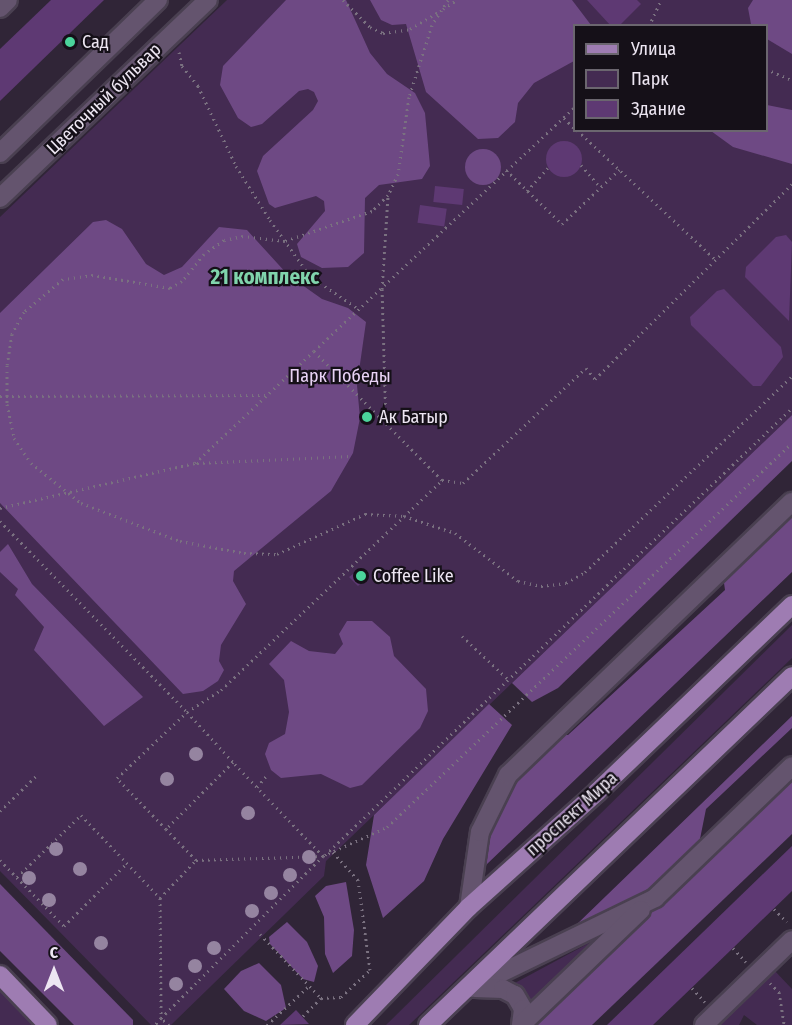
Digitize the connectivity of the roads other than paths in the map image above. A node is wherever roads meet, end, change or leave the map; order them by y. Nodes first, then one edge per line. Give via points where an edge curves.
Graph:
1 (8, 0) edge
2 (158, 0) edge
3 (197, 3) edge
4 (0, 8) edge
5 (107, 50) junction
6 (130, 74) junction
7 (0, 153) edge
8 (0, 198) edge
9 (792, 502) edge
10 (792, 606) edge
11 (792, 676) edge
12 (792, 766) edge
13 (655, 898) junction
14 (469, 907) junction
15 (792, 940) edge
16 (0, 975) edge
17 (470, 988) junction
18 (48, 1025) edge
19 (355, 1025) edge
20 (428, 1025) edge
21 (521, 1025) edge
22 (704, 1025) edge

1 - 4 street
2 - 5 street
3 - 6 street, Цветочный бульвар
5 - 6 street
5 - 7 street
6 - 8 street, Цветочный бульвар
9 - 14 street via 508,775 480,832
10 - 14 main road, проспект Мира via 597,792
11 - 17 main road
12 - 13 street
13 - 17 street
13 - 21 street
14 - 19 main road, проспект Мира
15 - 22 street
16 - 18 main road
17 - 20 main road
17 - 21 street via 494,988 515,995 523,1009

